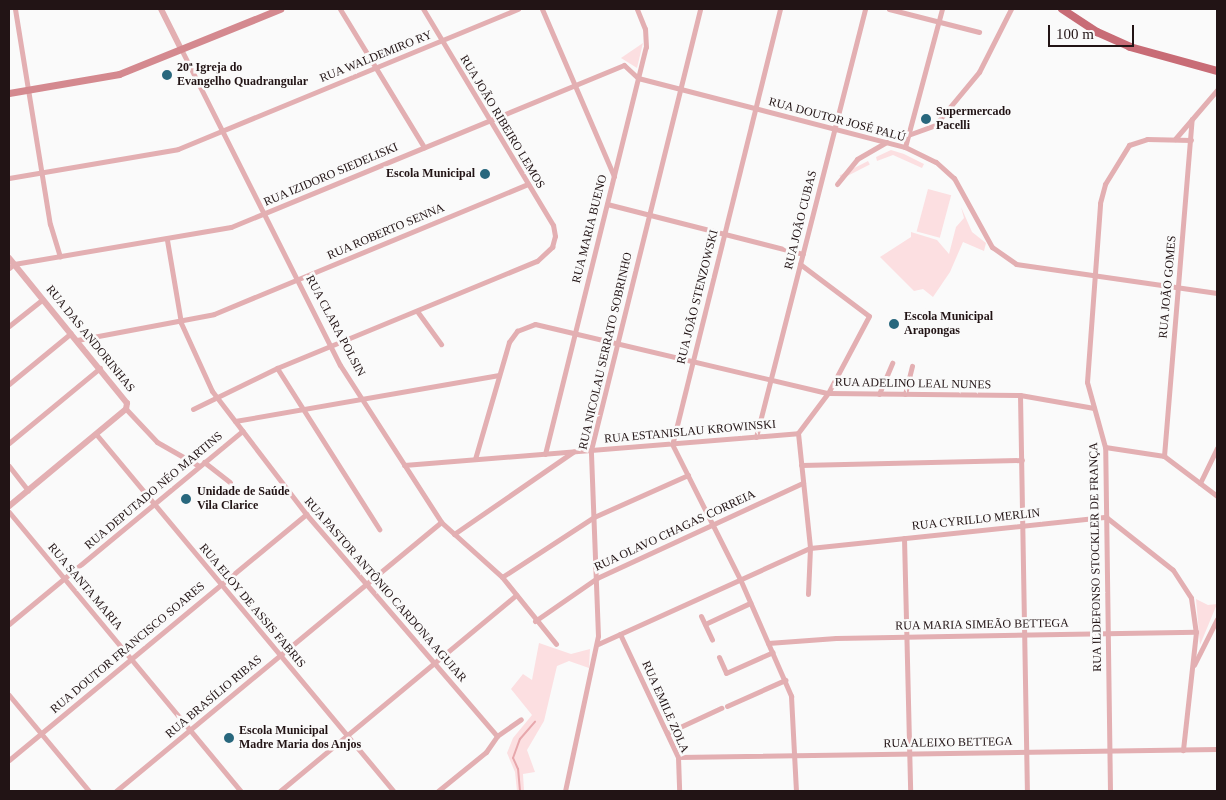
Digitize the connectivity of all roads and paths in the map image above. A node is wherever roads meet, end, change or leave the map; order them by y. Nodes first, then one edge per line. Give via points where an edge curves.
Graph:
1 (15, 9) edge
2 (161, 9) edge
3 (280, 9) edge
4 (340, 9) edge
5 (423, 9) edge
6 (518, 9) edge
7 (542, 9) edge
8 (638, 9) edge
9 (700, 9) edge
10 (780, 9) edge
11 (865, 9) edge
12 (889, 9) edge
13 (942, 9) edge
14 (1011, 9) edge
15 (1062, 9) edge
16 (938, 22) junction
17 (979, 32) dead end
18 (442, 40) junction
19 (182, 49) junction
20 (376, 68) junction
21 (1217, 71) edge
22 (638, 78) junction
23 (574, 84) junction
24 (680, 89) junction
25 (28, 90) junction
26 (1217, 90) edge
27 (9, 94) edge
28 (755, 108) junction
29 (489, 119) junction
30 (1192, 119) junction
31 (835, 129) junction
32 (222, 131) junction
33 (908, 135) junction
34 (1175, 139) junction
35 (1191, 140) junction
36 (886, 142) junction
37 (424, 147) junction
38 (905, 147) junction
39 (42, 173) junction
40 (614, 176) junction
41 (9, 178) edge
42 (528, 184) junction
43 (837, 184) dead end
44 (607, 204) junction
45 (264, 214) junction
46 (649, 214) junction
47 (724, 234) junction
48 (167, 240) junction
49 (803, 254) junction
50 (60, 257) junction
51 (9, 258) edge
52 (800, 264) junction
53 (11, 266) edge
54 (1095, 276) junction
55 (297, 280) junction
56 (1178, 286) junction
57 (1217, 293) edge
58 (42, 299) junction
59 (416, 311) junction
60 (181, 323) junction
61 (9, 326) edge
62 (575, 332) junction
63 (71, 333) junction
64 (77, 340) junction
65 (617, 343) junction
66 (442, 344) dead end
67 (330, 346) junction
68 (692, 360) junction
69 (892, 363) dead end
70 (912, 366) dead end
71 (100, 368) junction
72 (277, 368) junction
73 (499, 375) junction
74 (771, 379) junction
75 (9, 384) edge
76 (828, 393) junction
77 (879, 394) junction
78 (905, 394) junction
79 (1020, 396) junction
80 (217, 397) junction
81 (362, 398) junction
82 (1094, 408) junction
83 (126, 409) junction
84 (192, 409) dead end
85 (303, 409) junction
86 (235, 421) junction
87 (242, 430) junction
88 (798, 433) junction
89 (96, 434) junction
90 (756, 437) junction
91 (9, 443) edge
92 (672, 444) junction
93 (1105, 447) junction
94 (1217, 448) edge
95 (591, 450) junction
96 (574, 451) junction
97 (545, 454) junction
98 (1164, 456) junction
99 (475, 459) junction
100 (1022, 460) junction
101 (204, 462) junction
102 (404, 465) junction
103 (802, 465) junction
104 (9, 466) edge
105 (199, 466) junction
106 (688, 475) junction
107 (230, 482) dead end
108 (803, 483) junction
109 (1200, 483) junction
110 (28, 490) junction
111 (1217, 496) edge
112 (154, 503) junction
113 (9, 506) edge
114 (9, 512) edge
115 (306, 514) junction
116 (594, 517) junction
117 (1106, 517) junction
118 (441, 522) junction
119 (712, 525) junction
120 (1023, 526) junction
121 (379, 529) dead end
122 (454, 534) junction
123 (904, 538) junction
124 (810, 548) junction
125 (502, 577) junction
126 (64, 578) junction
127 (596, 578) junction
128 (740, 580) junction
129 (367, 583) junction
130 (221, 584) junction
131 (808, 594) dead end
132 (516, 595) junction
133 (750, 603) junction
134 (701, 616) dead end
135 (1217, 619) edge
136 (535, 621) junction
137 (9, 624) edge
138 (705, 624) junction
139 (1196, 632) junction
140 (1108, 633) junction
141 (620, 634) junction
142 (1025, 635) junction
143 (906, 637) junction
144 (712, 640) dead end
145 (768, 643) junction
146 (556, 644) dead end
147 (598, 644) junction
148 (772, 652) junction
149 (280, 655) junction
150 (719, 657) dead end
151 (131, 659) junction
152 (435, 663) junction
153 (1192, 669) junction
154 (785, 680) junction
155 (9, 695) edge
156 (521, 718) dead end
157 (190, 730) junction
158 (41, 733) junction
159 (667, 733) junction
160 (347, 736) junction
161 (497, 736) junction
162 (1217, 749) edge
163 (1110, 750) junction
164 (1183, 750) junction
165 (1027, 752) junction
166 (909, 754) junction
167 (795, 755) junction
168 (678, 757) junction
169 (9, 760) edge
170 (89, 791) edge
171 (116, 791) edge
172 (241, 791) edge
173 (280, 791) edge
174 (393, 791) edge
175 (438, 791) edge
176 (566, 791) edge
177 (679, 791) edge
178 (796, 791) edge
179 (910, 791) edge
180 (1027, 791) edge
181 (1110, 791) edge

1 - 25 street
2 - 19 street, RUA CLARA POLSIN
3 - 19 main road
4 - 20 street
5 - 18 street, RUA JOÃO RIBEIRO LEMOS
6 - 18 street, RUA WALDEMIRO RY
7 - 23 street
8 - 22 street, RUA MARIA BUENO via 646,35
9 - 24 street, RUA NICOLAU SERRATO SOBRINHO
10 - 28 street, RUA JOÃO STENZOWSKI
11 - 31 street, RUA JOÃO CUBAS
12 - 16 street
13 - 16 street
14 - 33 street via 979,72 934,125
15 - 21 main road via 1097,32 1130,47
16 - 17 street
16 - 33 street
18 - 20 street, RUA WALDEMIRO RY
18 - 29 street, RUA JOÃO RIBEIRO LEMOS
19 - 25 main road via 119,74
19 - 32 street, RUA CLARA POLSIN
20 - 32 street, RUA WALDEMIRO RY
20 - 37 street
22 - 23 street, RUA IZIDORO SIEDELISKI via 628,66 620,65
22 - 24 street, RUA DOUTOR JOSÉ PALÚ
22 - 40 street, RUA MARIA BUENO
23 - 29 street, RUA IZIDORO SIEDELISKI
23 - 40 street
24 - 28 street, RUA DOUTOR JOSÉ PALÚ
24 - 46 street, RUA NICOLAU SERRATO SOBRINHO
25 - 27 main road
25 - 39 street
26 - 30 street
28 - 31 street, RUA DOUTOR JOSÉ PALÚ
28 - 47 street, RUA JOÃO STENZOWSKI
29 - 37 street, RUA IZIDORO SIEDELISKI
29 - 42 street, RUA JOÃO RIBEIRO LEMOS
30 - 34 street
30 - 35 street, RUA JOÃO GOMES
31 - 36 street, RUA DOUTOR JOSÉ PALÚ
31 - 49 street, RUA JOÃO CUBAS
32 - 39 street, RUA WALDEMIRO RY via 160,154
32 - 45 street, RUA CLARA POLSIN
33 - 38 street
34 - 35 street, RUA ILDEFONSO STOCKLER DE FRANÇA
34 - 54 street, RUA ILDEFONSO STOCKLER DE FRANÇA via 1140,140 1129,145 1122,154 1102,195
35 - 56 street, RUA JOÃO GOMES
36 - 38 street, RUA DOUTOR JOSÉ PALÚ
36 - 43 street via 857,159
37 - 45 street, RUA IZIDORO SIEDELISKI
38 - 54 street, RUA DOUTOR JOSÉ PALÚ via 948,170 988,241 1002,257 1036,269
39 - 41 street, RUA WALDEMIRO RY
39 - 50 street via 51,230
40 - 44 street, RUA MARIA BUENO
42 - 55 street, RUA ROBERTO SENNA
42 - 59 street, RUA JOÃO RIBEIRO LEMOS via 553,225 552,247 536,261
44 - 46 street
44 - 62 street, RUA MARIA BUENO
45 - 48 street, RUA IZIDORO SIEDELISKI via 223,230
45 - 55 street, RUA CLARA POLSIN
46 - 47 street
46 - 65 street, RUA NICOLAU SERRATO SOBRINHO
47 - 49 street
47 - 68 street, RUA JOÃO STENZOWSKI
48 - 50 street, RUA IZIDORO SIEDELISKI
48 - 60 street, RUA PASTOR ANTÔNIO CARDONA AGUIAR
49 - 52 street, RUA JOÃO CUBAS
50 - 53 street, RUA IZIDORO SIEDELISKI
51 - 53 street, RUA DAS ANDORINHAS
52 - 74 street, RUA JOÃO CUBAS
52 - 76 street via 869,316
53 - 58 street, RUA DAS ANDORINHAS
54 - 56 street, RUA DOUTOR JOSÉ PALÚ
54 - 82 street, RUA ILDEFONSO STOCKLER DE FRANÇA via 1087,382
55 - 60 street, RUA ROBERTO SENNA via 214,314
55 - 67 street, RUA CLARA POLSIN
56 - 57 street, RUA DOUTOR JOSÉ PALÚ
56 - 98 street, RUA JOÃO GOMES
58 - 61 street
58 - 63 street, RUA DAS ANDORINHAS
59 - 66 street
59 - 67 street
60 - 64 street, RUA ROBERTO SENNA
60 - 80 street, RUA PASTOR ANTÔNIO CARDONA AGUIAR
62 - 65 street, RUA ADELINO LEAL NUNES
62 - 73 street, RUA ADELINO LEAL NUNES via 543,325 517,331 509,342
62 - 97 street, RUA MARIA BUENO
63 - 64 street, RUA DAS ANDORINHAS
63 - 75 street
64 - 71 street, RUA DAS ANDORINHAS
65 - 68 street, RUA ADELINO LEAL NUNES
65 - 95 street, RUA NICOLAU SERRATO SOBRINHO
67 - 72 street
67 - 81 street, RUA CLARA POLSIN
68 - 74 street, RUA ADELINO LEAL NUNES
68 - 92 street, RUA JOÃO STENZOWSKI
69 - 77 street
70 - 78 street
71 - 83 street, RUA DAS ANDORINHAS via 127,401
71 - 91 street
72 - 80 street
72 - 85 street
73 - 81 street
73 - 99 street
74 - 76 street, RUA ADELINO LEAL NUNES
74 - 90 street, RUA JOÃO CUBAS
76 - 77 street, RUA ADELINO LEAL NUNES
76 - 88 street
77 - 78 street, RUA ADELINO LEAL NUNES
78 - 79 street, RUA ADELINO LEAL NUNES
79 - 82 street, RUA ADELINO LEAL NUNES
79 - 100 street
80 - 84 street
80 - 86 street, RUA PASTOR ANTÔNIO CARDONA AGUIAR
81 - 85 street
81 - 102 street, RUA CLARA POLSIN
82 - 93 street, RUA ILDEFONSO STOCKLER DE FRANÇA
83 - 89 street
83 - 105 street, RUA DAS ANDORINHAS via 157,442
85 - 86 street
85 - 121 street
86 - 87 street, RUA PASTOR ANTÔNIO CARDONA AGUIAR
87 - 101 street, RUA DEPUTADO NÉO MARTINS
87 - 115 street, RUA PASTOR ANTÔNIO CARDONA AGUIAR
88 - 90 street, RUA ESTANISLAU KROWINSKI
88 - 103 street
89 - 110 street
89 - 112 street, RUA ELOY DE ASSIS FABRIS
90 - 92 street, RUA ESTANISLAU KROWINSKI
92 - 95 street, RUA ESTANISLAU KROWINSKI
92 - 106 street
93 - 98 street
93 - 117 street, RUA ILDEFONSO STOCKLER DE FRANÇA
94 - 109 street
95 - 96 street, RUA ESTANISLAU KROWINSKI
95 - 116 street, RUA NICOLAU SERRATO SOBRINHO
96 - 97 street, RUA ESTANISLAU KROWINSKI
96 - 122 street
97 - 99 street, RUA ESTANISLAU KROWINSKI
98 - 109 street
99 - 102 street, RUA ESTANISLAU KROWINSKI
100 - 103 street
100 - 120 street
101 - 105 street, RUA DEPUTADO NÉO MARTINS
101 - 107 street
102 - 118 street, RUA CLARA POLSIN
103 - 108 street
104 - 110 street
105 - 112 street, RUA DEPUTADO NÉO MARTINS
106 - 116 street
106 - 119 street
108 - 119 street, RUA OLAVO CHAGAS CORREIA
108 - 124 street
109 - 111 street
110 - 113 street
112 - 126 street, RUA DEPUTADO NÉO MARTINS
112 - 130 street, RUA ELOY DE ASSIS FABRIS
114 - 126 street, RUA SANTA MARIA
115 - 129 street, RUA PASTOR ANTÔNIO CARDONA AGUIAR
115 - 130 street, RUA DOUTOR FRANCISCO SOARES
116 - 125 street
116 - 127 street, RUA NICOLAU SERRATO SOBRINHO
117 - 120 street, RUA CYRILLO MERLIN
117 - 139 street via 1182,578 1194,608
117 - 140 street, RUA ILDEFONSO STOCKLER DE FRANÇA
118 - 122 street, RUA CLARA POLSIN
118 - 129 street, RUA BRASÍLIO RIBAS
119 - 127 street, RUA OLAVO CHAGAS CORREIA
119 - 128 street
120 - 123 street, RUA CYRILLO MERLIN
120 - 142 street
122 - 125 street, RUA CLARA POLSIN
123 - 124 street, RUA CYRILLO MERLIN
123 - 143 street
124 - 128 street, RUA CYRILLO MERLIN
124 - 131 street
125 - 132 street, RUA CLARA POLSIN
126 - 137 street, RUA DEPUTADO NÉO MARTINS
126 - 151 street, RUA SANTA MARIA
127 - 136 street, RUA OLAVO CHAGAS CORREIA
127 - 147 street, RUA NICOLAU SERRATO SOBRINHO
128 - 133 street
128 - 141 street, RUA CYRILLO MERLIN
129 - 149 street, RUA BRASÍLIO RIBAS
129 - 152 street, RUA PASTOR ANTÔNIO CARDONA AGUIAR
130 - 149 street, RUA ELOY DE ASSIS FABRIS
130 - 151 street, RUA DOUTOR FRANCISCO SOARES
132 - 136 street, RUA CLARA POLSIN
132 - 152 street
133 - 138 street
133 - 145 street
134 - 138 street
135 - 153 street
136 - 146 street, RUA CLARA POLSIN
138 - 144 street
139 - 140 street, RUA MARIA SIMEÃO BETTEGA
139 - 153 street
140 - 142 street, RUA MARIA SIMEÃO BETTEGA
140 - 163 street, RUA ILDEFONSO STOCKLER DE FRANÇA
141 - 147 street, RUA CYRILLO MERLIN
141 - 159 street, RUA EMILE ZOLA
142 - 143 street, RUA MARIA SIMEÃO BETTEGA
142 - 165 street
143 - 145 street, RUA MARIA SIMEÃO BETTEGA
143 - 166 street
145 - 148 street
147 - 176 street, RUA NICOLAU SERRATO SOBRINHO
148 - 150 street via 726,673
148 - 154 street
149 - 157 street, RUA BRASÍLIO RIBAS
149 - 160 street, RUA ELOY DE ASSIS FABRIS
151 - 157 street, RUA SANTA MARIA
151 - 158 street, RUA DOUTOR FRANCISCO SOARES
152 - 160 street
152 - 161 street, RUA PASTOR ANTÔNIO CARDONA AGUIAR
153 - 164 street
154 - 159 street
154 - 167 street via 794,712
155 - 158 street
156 - 161 street
157 - 171 street, RUA BRASÍLIO RIBAS
157 - 172 street, RUA SANTA MARIA
158 - 169 street, RUA DOUTOR FRANCISCO SOARES
158 - 170 street
159 - 168 street, RUA EMILE ZOLA
160 - 173 street
160 - 174 street, RUA ELOY DE ASSIS FABRIS
161 - 175 street via 486,752
162 - 164 street, RUA ALEIXO BETTEGA
163 - 164 street, RUA ALEIXO BETTEGA
163 - 165 street, RUA ALEIXO BETTEGA
163 - 181 street, RUA ILDEFONSO STOCKLER DE FRANÇA
165 - 166 street, RUA ALEIXO BETTEGA
165 - 180 street
166 - 167 street, RUA ALEIXO BETTEGA
166 - 179 street
167 - 168 street, RUA ALEIXO BETTEGA
167 - 178 street
168 - 177 street, RUA EMILE ZOLA

